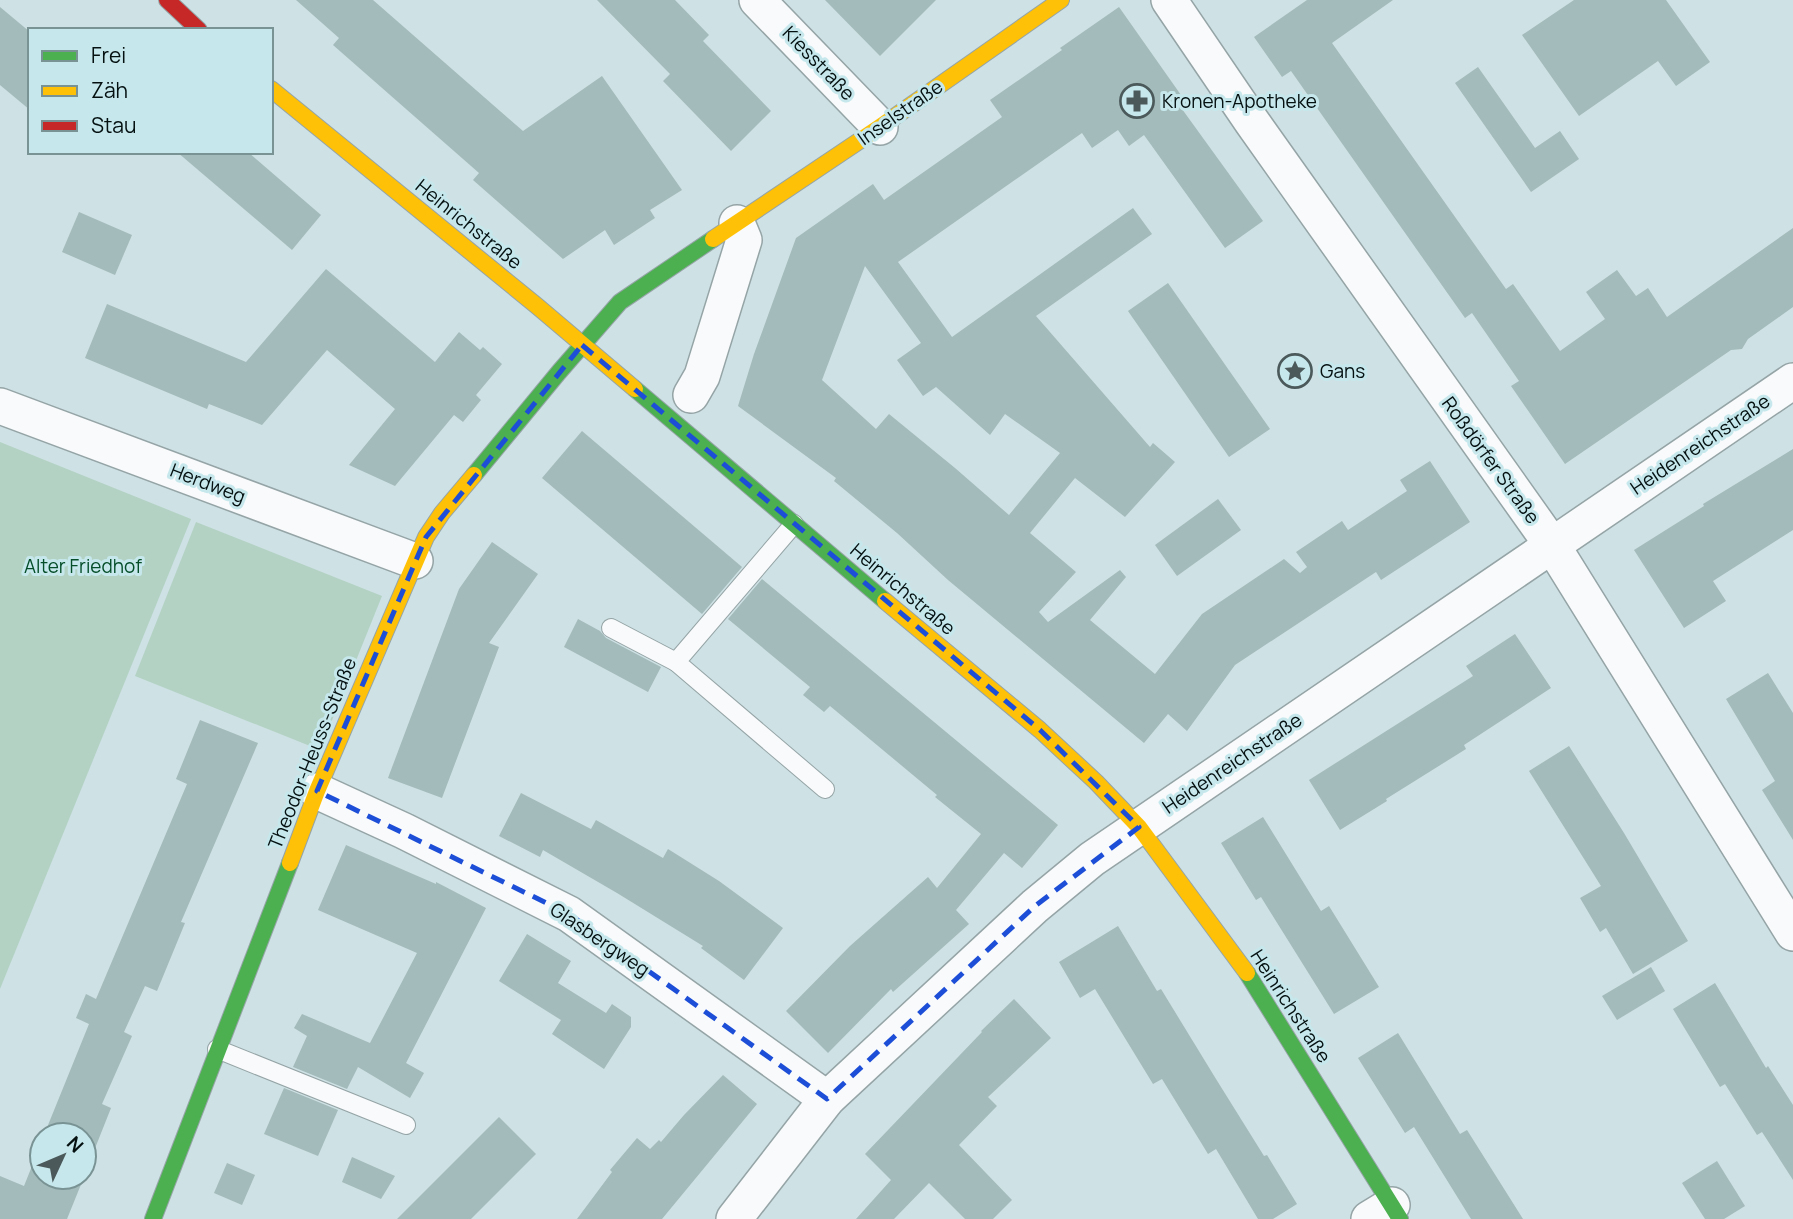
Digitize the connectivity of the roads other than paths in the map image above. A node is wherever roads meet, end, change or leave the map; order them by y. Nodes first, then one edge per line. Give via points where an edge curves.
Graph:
1 (167, 0) edge
2 (757, 0) edge
3 (1061, 0) edge
4 (1170, 0) edge
5 (197, 28) edge
6 (273, 91) edge
7 (880, 127) junction
8 (737, 223) junction
9 (582, 345) junction
10 (1793, 381) edge
11 (691, 395) dead end
12 (0, 406) edge
13 (794, 524) junction
14 (1552, 545) junction
15 (415, 561) junction
16 (611, 628) dead end
17 (676, 663) junction
18 (825, 789) dead end
19 (317, 791) junction
20 (1139, 827) junction
21 (1784, 895) edge
22 (1793, 933) edge
23 (217, 1049) junction
24 (827, 1099) junction
25 (406, 1125) dead end
26 (1387, 1214) edge
27 (153, 1219) edge
28 (734, 1219) edge

1 - 5 main road
2 - 7 street, Kiesstraße
3 - 7 main road, Inselstraße
4 - 14 street, Roßdörfer Straße
6 - 9 main road, Heinrichstraße
7 - 8 main road, Inselstraße
8 - 9 main road, Inselstraße via 620,302
8 - 11 street via 744,240 702,376
9 - 13 main road, Heinrichstraße
9 - 15 main road, Theodor-Heuss-Straße via 442,513
10 - 14 street, Heidenreichstraße
12 - 15 street, Herdweg
13 - 17 lane
13 - 20 main road, Heinrichstraße via 1040,730
14 - 20 street, Heidenreichstraße
14 - 21 street, Roßdörfer Straße
15 - 19 main road, Theodor-Heuss-Straße
16 - 17 lane
17 - 18 lane
19 - 23 main road, Theodor-Heuss-Straße
19 - 24 street, Glasbergweg via 569,914
20 - 24 street, Heidenreichstraße via 1035,906
20 - 26 main road, Heinrichstraße via 1249,976
21 - 22 street, Roßdörfer Straße
23 - 25 lane
23 - 27 main road, Theodor-Heuss-Straße
24 - 28 street, Heidenreichstraße

